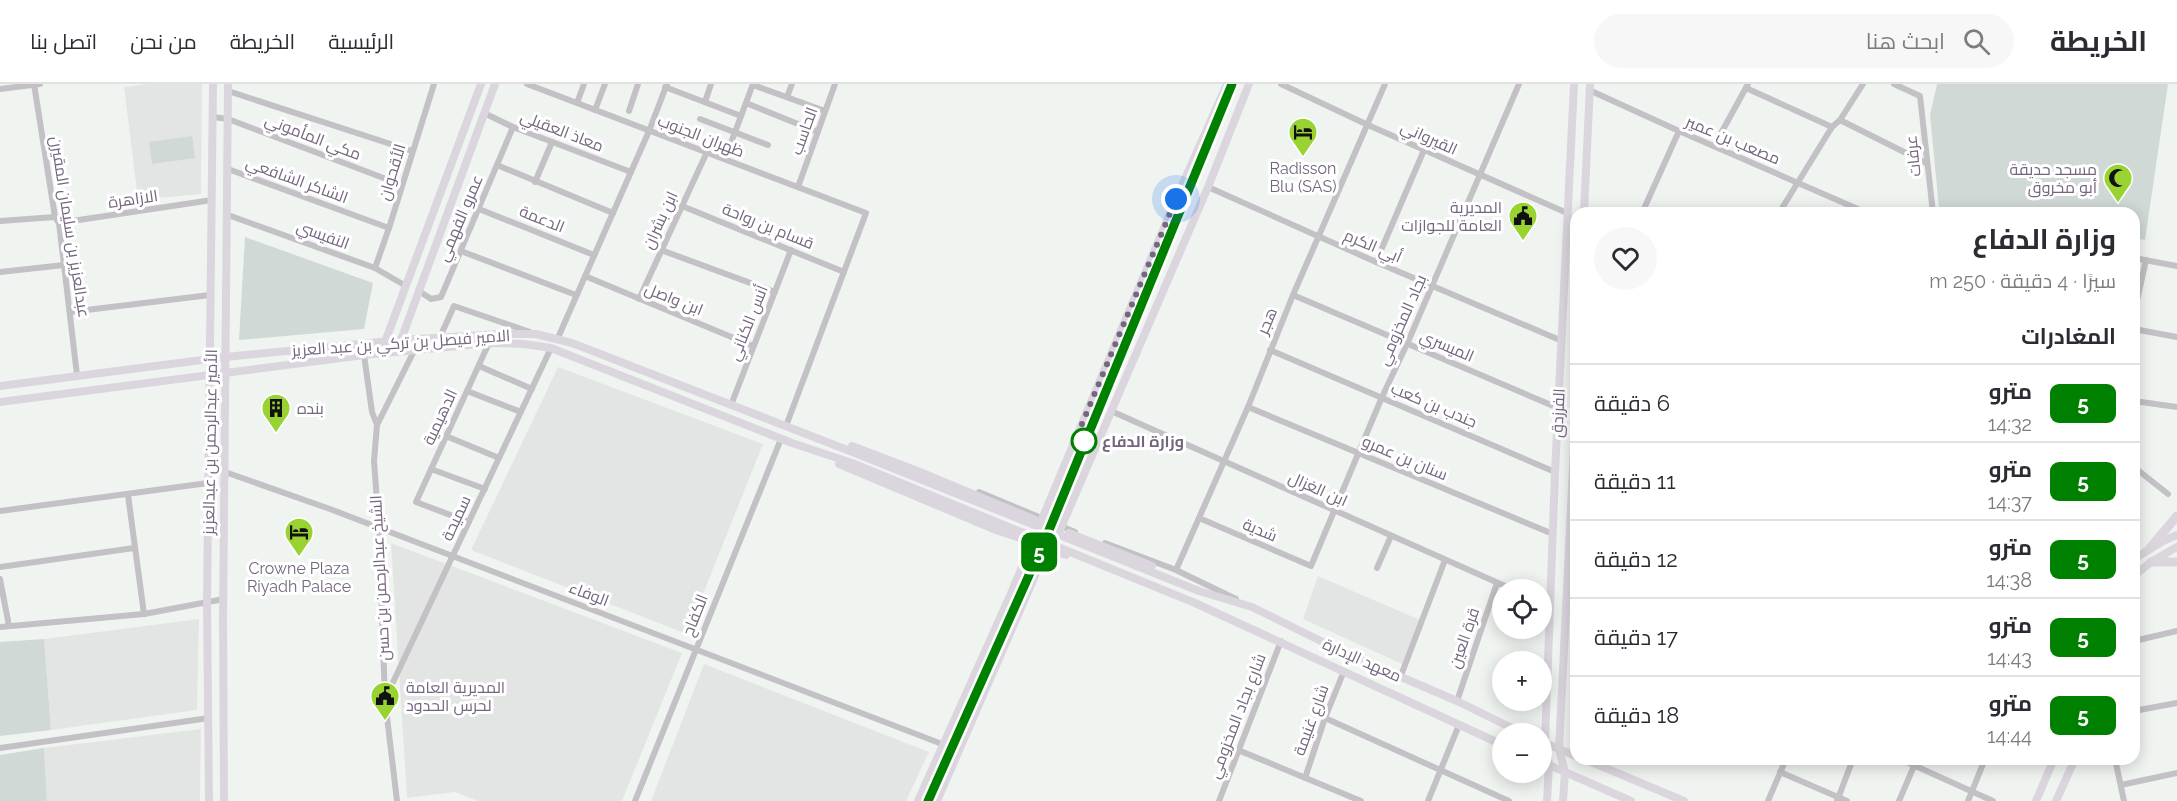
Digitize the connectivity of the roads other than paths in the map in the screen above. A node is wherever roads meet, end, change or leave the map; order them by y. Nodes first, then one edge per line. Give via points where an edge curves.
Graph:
1 (34, 84) edge
2 (40, 84) edge
3 (213, 84) edge
4 (434, 84) edge
5 (481, 84) edge
6 (495, 84) edge
7 (527, 84) edge
8 (584, 84) edge
9 (605, 84) edge
10 (638, 84) edge
11 (711, 84) edge
12 (753, 84) edge
13 (792, 84) edge
14 (835, 84) edge
15 (1227, 84) edge
16 (1249, 84) edge
17 (1281, 84) edge
18 (1385, 84) edge
19 (1519, 84) edge
20 (1574, 84) edge
21 (1863, 84) edge
22 (1894, 84) edge
23 (666, 86) edge
24 (1747, 86) edge
25 (1590, 87) edge
26 (228, 88) edge
27 (0, 89) edge
28 (787, 97) junction
29 (705, 102) junction
30 (577, 103) junction
31 (746, 103) junction
32 (595, 110) junction
33 (629, 111) dead end
34 (825, 111) junction
35 (484, 113) junction
36 (741, 116) junction
37 (213, 117) junction
38 (228, 119) junction
39 (700, 119) dead end
40 (1840, 120) junction
41 (1368, 125) junction
42 (513, 127) junction
43 (1832, 127) junction
44 (649, 131) junction
45 (1679, 131) junction
46 (818, 132) junction
47 (735, 133) junction
48 (552, 142) junction
49 (768, 145) dead end
50 (1714, 146) junction
51 (1424, 150) junction
52 (412, 151) junction
53 (707, 152) junction
54 (453, 158) junction
55 (725, 159) junction
56 (466, 161) junction
57 (1926, 163) junction
58 (497, 165) junction
59 (228, 169) junction
60 (631, 172) junction
61 (1480, 175) junction
62 (535, 182) junction
63 (1797, 182) junction
64 (444, 183) junction
65 (402, 185) junction
66 (798, 187) junction
67 (1208, 187) junction
68 (456, 189) junction
69 (212, 200) junction
70 (682, 206) junction
71 (1584, 207) edge
72 (1645, 207) edge
73 (1782, 207) edge
74 (1853, 207) edge
75 (1932, 207) edge
76 (479, 209) junction
77 (613, 213) junction
78 (1567, 213) junction
79 (228, 215) junction
80 (57, 220) junction
81 (0, 221) edge
82 (389, 228) junction
83 (1318, 237) junction
84 (661, 250) junction
85 (791, 250) junction
86 (461, 251) junction
87 (594, 255) junction
88 (2140, 259) edge
89 (2146, 260) junction
90 (1376, 262) junction
91 (64, 265) junction
92 (2177, 266) edge
93 (375, 268) junction
94 (0, 272) edge
95 (844, 272) junction
96 (585, 276) junction
97 (406, 285) junction
98 (1432, 285) junction
99 (2140, 287) edge
100 (419, 291) junction
101 (775, 292) junction
102 (210, 295) junction
103 (576, 295) junction
104 (1293, 295) junction
105 (639, 299) junction
106 (70, 312) junction
107 (2140, 330) edge
108 (536, 334) junction
109 (440, 337) junction
110 (2177, 337) edge
111 (401, 340) junction
112 (557, 340) junction
113 (1562, 341) junction
114 (385, 342) junction
115 (489, 344) junction
116 (1407, 344) junction
117 (753, 346) junction
118 (551, 348) junction
119 (1270, 350) junction
120 (414, 351) junction
121 (364, 355) junction
122 (225, 357) junction
123 (211, 359) junction
124 (479, 366) junction
125 (225, 373) junction
126 (77, 375) junction
127 (210, 375) junction
128 (0, 386) edge
129 (532, 389) junction
130 (467, 391) junction
131 (1382, 397) junction
132 (0, 402) edge
133 (2140, 402) edge
134 (731, 405) junction
135 (1248, 407) junction
136 (1558, 408) junction
137 (2177, 408) edge
138 (1111, 411) junction
139 (521, 412) junction
140 (377, 425) junction
141 (786, 426) junction
142 (446, 436) junction
143 (782, 439) junction
144 (869, 452) junction
145 (1358, 453) junction
146 (499, 458) junction
147 (1224, 462) junction
148 (431, 469) junction
149 (225, 472) junction
150 (1555, 472) junction
151 (2140, 472) edge
152 (208, 483) junction
153 (485, 489) junction
154 (2168, 494) dead end
155 (128, 495) junction
156 (1008, 508) junction
157 (0, 511) edge
158 (1335, 511) junction
159 (2177, 516) edge
160 (1199, 518) junction
161 (1042, 519) junction
162 (469, 522) junction
163 (379, 528) junction
164 (992, 528) junction
165 (1061, 528) junction
166 (1553, 534) junction
167 (2177, 535) edge
168 (1391, 536) junction
169 (1087, 540) junction
170 (1032, 542) junction
171 (2177, 547) edge
172 (134, 548) junction
173 (2150, 548) junction
174 (1047, 550) junction
175 (1570, 553) edge
176 (2140, 555) edge
177 (453, 556) junction
178 (1082, 559) junction
179 (1445, 560) junction
180 (2151, 561) junction
181 (2177, 562) edge
182 (0, 567) edge
183 (1311, 567) joint
184 (1377, 568) dead end
185 (1176, 570) junction
186 (2140, 571) edge
187 (0, 579) edge
188 (1548, 579) edge
189 (1492, 581) edge
190 (1199, 591) joint
191 (1492, 598) edge
192 (224, 599) junction
193 (207, 603) junction
194 (1195, 603) joint
195 (1252, 607) junction
196 (144, 614) junction
197 (9, 626) junction
198 (0, 627) edge
199 (2177, 631) edge
200 (1545, 639) edge
201 (2140, 640) edge
202 (1280, 641) junction
203 (695, 650) junction
204 (1344, 671) junction
205 (1400, 678) junction
206 (385, 700) junction
207 (1457, 701) junction
208 (2177, 703) edge
209 (2140, 710) edge
210 (209, 718) junction
211 (1325, 718) junction
212 (1502, 723) edge
213 (1543, 723) edge
214 (1459, 725) junction
215 (1492, 740) edge
216 (942, 744) junction
217 (1552, 746) edge
218 (0, 748) edge
219 (1559, 749) junction
220 (1238, 750) junction
221 (1570, 754) edge
222 (1598, 765) edge
223 (1783, 765) edge
224 (1851, 765) edge
225 (1915, 765) edge
226 (1922, 765) edge
227 (1982, 765) edge
228 (2051, 765) edge
229 (2072, 765) edge
230 (2116, 765) edge
231 (1552, 767) edge
232 (1440, 770) junction
233 (1564, 772) junction
234 (1780, 772) junction
235 (2177, 773) edge
236 (1305, 778) junction
237 (1547, 783) edge
238 (2121, 785) junction
239 (1971, 792) junction
240 (1498, 799) edge
241 (1837, 799) edge
242 (209, 801) edge
243 (224, 801) edge
244 (397, 801) edge
245 (634, 801) edge
246 (918, 801) edge
247 (938, 801) edge
248 (1219, 801) edge
249 (1361, 801) edge
250 (1428, 801) edge
251 (1509, 801) edge
252 (1547, 801) edge
253 (1563, 801) edge
254 (1631, 801) edge
255 (1684, 801) edge
256 (1768, 801) edge
257 (1847, 801) edge
258 (1899, 801) edge
259 (1968, 801) edge
260 (1993, 801) edge
261 (2036, 801) edge
262 (2056, 801) edge
263 (2124, 801) edge

1 - 2 street
1 - 27 street
1 - 80 street, عبدالعزيز بن سليمان المقيرن
3 - 37 main road, الأمير عبدالرحمن بن عبدالعزيز
4 - 52 street, الأقحوان
5 - 54 main road
6 - 35 main road
7 - 30 street, ظهران الجنوب
8 - 30 street
9 - 32 street
10 - 33 street
11 - 29 street
12 - 28 street
12 - 31 street
13 - 28 street
14 - 34 street, الحاسب
15 - 161 main road
16 - 67 main road
17 - 41 street, القيرواني
18 - 41 street, هجر
19 - 61 street, بجاد المخزومي
20 - 78 main road, الفرزدق
21 - 40 street
22 - 57 street, عرفات via 1920,96
23 - 29 street
23 - 44 street
24 - 43 street
24 - 50 street
25 - 45 street, مصعب بن عمير
25 - 71 main road
26 - 38 main road, الأمير عبدالرحمن بن عبدالعزيز
26 - 52 street
28 - 34 street
29 - 36 street
30 - 32 street, ظهران الجنوب
31 - 36 street
31 - 46 street
32 - 44 street, ظهران الجنوب
34 - 46 street, الحاسب
35 - 42 street, معاذ العقيلي
35 - 56 main road
36 - 47 street
37 - 38 street, مكي المأموني
37 - 69 main road, الأمير عبدالرحمن بن عبدالعزيز
38 - 59 main road, الأمير عبدالرحمن بن عبدالعزيز
38 - 65 street, مكي المأموني
39 - 47 street
40 - 43 street
40 - 57 street
41 - 51 street, القيرواني
41 - 83 street, هجر
42 - 48 street, معاذ العقيلي
42 - 58 street, عمرو الفهمي
43 - 63 street
44 - 53 street, ظهران الجنوب
44 - 60 street
45 - 50 street, مصعب بن عمير
45 - 72 street
46 - 66 street, الحاسب
47 - 49 street
47 - 55 street
48 - 60 street, معاذ العقيلي
48 - 62 street
50 - 63 street, مصعب بن عمير
51 - 61 street, القيرواني
51 - 90 street
52 - 65 street, الأقحوان
53 - 55 street, ظهران الجنوب
53 - 70 street, ابن بشران
54 - 56 main road via 456,168
54 - 64 main road
55 - 66 street, ظهران الجنوب
56 - 68 main road
57 - 75 street, عرفات
58 - 62 street
58 - 76 street, عمرو الفهمي
59 - 79 main road, الأمير عبدالرحمن بن عبدالعزيز
59 - 82 street, الشاكر الشافعي
60 - 77 street
61 - 78 street, القيرواني
61 - 98 street, بجاد المخزومي
62 - 77 street
63 - 73 street
63 - 74 street, مصعب بن عمير
64 - 68 main road via 453,177 458,181
64 - 97 main road
65 - 82 street, الأقحوان
66 - 95 street, ظهران الجنوب via 866,213
67 - 83 street, أبي الكرم
67 - 138 main road
68 - 100 main road
69 - 80 street, الازاهرة
69 - 102 main road, الأمير عبدالرحمن بن عبدالعزيز
70 - 84 street, ابن بشران
70 - 85 street, قسام بن رواحة
76 - 86 street, عمرو الفهمي
76 - 87 street, الدعمة
77 - 87 street
78 - 113 main road, الفرزدق
79 - 93 street, النفيسي
79 - 122 main road, الأمير عبدالرحمن بن عبدالعزيز
80 - 81 street, الازاهرة
80 - 91 street, عبدالعزيز بن سليمان المقيرن
82 - 93 street, الأقحوان
83 - 90 street, أبي الكرم
83 - 104 street, هجر
84 - 101 street
84 - 105 street, ابن بشران
85 - 95 street, قسام بن رواحة
85 - 101 street, أنس الكناني
86 - 100 street, عمرو الفهمي via 441,297 432,299
86 - 103 street
87 - 96 street
88 - 89 street
89 - 92 street
89 - 99 street
90 - 98 street, أبي الكرم
91 - 94 street
91 - 106 street, عبدالعزيز بن سليمان المقيرن
93 - 97 street, النفيسي
95 - 141 street
96 - 103 street
96 - 105 street, ابن واصل
97 - 114 main road
98 - 113 street, أبي الكرم
98 - 116 street, بجاد المخزومي
100 - 111 main road
101 - 117 street, أنس الكناني
102 - 106 street
102 - 123 main road, الأمير عبدالرحمن بن عبدالعزيز
103 - 112 street
104 - 116 street, الميسري
104 - 119 street, هجر
105 - 117 street, ابن واصل
106 - 126 street, عبدالعزيز بن سليمان المقيرن
107 - 110 street
108 - 109 main road, الامير فيصل بن تركي بن عبد العزيز
108 - 109 street via 454,306
108 - 112 main road, الامير فيصل بن تركي بن عبد العزيز
109 - 111 main road, الامير فيصل بن تركي بن عبد العزيز
111 - 114 main road, الامير فيصل بن تركي بن عبد العزيز
112 - 134 main road, الامير فيصل بن تركي بن عبد العزيز
113 - 136 main road, الفرزدق
114 - 122 main road, الامير فيصل بن تركي بن عبد العزيز
115 - 118 main road, الامير فيصل بن تركي بن عبد العزيز
115 - 120 main road, الامير فيصل بن تركي بن عبد العزيز
115 - 124 street, الدهيمية
116 - 131 street, بجاد المخزومي
116 - 136 street, الميسري
117 - 134 street, أنس الكناني
118 - 129 street, سميحة
118 - 143 main road, الامير فيصل بن تركي بن عبد العزيز
119 - 131 street, جندب بن كعب
119 - 135 street, هجر
120 - 121 main road, الامير فيصل بن تركي بن عبد العزيز
120 - 140 street
121 - 125 main road, الامير فيصل بن تركي بن عبد العزيز
121 - 140 street, الشيخ عبدالرحمن بن حسن
122 - 123 main road, الامير فيصل بن تركي بن عبد العزيز
122 - 125 main road, الأمير عبدالرحمن بن عبدالعزيز
123 - 126 main road, الامير فيصل بن تركي بن عبد العزيز
123 - 127 main road, الأمير عبدالرحمن بن عبدالعزيز
124 - 129 street
124 - 130 street, الدهيمية
125 - 127 main road, الامير فيصل بن تركي بن عبد العزيز
125 - 149 main road, الأمير عبدالرحمن بن عبدالعزيز
126 - 128 main road, الامير فيصل بن تركي بن عبد العزيز
127 - 132 main road, الامير فيصل بن تركي بن عبد العزيز
127 - 152 main road, الأمير عبدالرحمن بن عبدالعزيز
129 - 139 street, سميحة
130 - 139 street
130 - 142 street, الدهيمية
131 - 145 street, بجاد المخزومي
131 - 150 street, جندب بن كعب
133 - 137 street
134 - 141 main road, الامير فيصل بن تركي بن عبد العزيز
135 - 145 street, سنان بن عمرو
135 - 147 street, هجر
136 - 150 main road, الفرزدق
138 - 147 street, ابن الغزال
138 - 165 main road
139 - 146 street, سميحة
140 - 163 street, الشيخ عبدالرحمن بن حسن via 374,461
141 - 144 main road via 809,430
141 - 190 main road, الامير فيصل بن تركي بن عبد العزيز
142 - 146 street
142 - 148 street, الدهيمية
143 - 164 main road
143 - 194 main road, الامير فيصل بن تركي بن عبد العزيز via 852,463
143 - 203 street, الكفاح
144 - 156 main road
144 - 161 street
145 - 158 street, بجاد المخزومي
145 - 166 street, سنان بن عمرو
146 - 153 street, سميحة
147 - 158 street, ابن الغزال
147 - 160 street, هجر
148 - 153 street
148 - 162 street, الدهيمية via 416,502
149 - 163 street, الوفاء
149 - 192 main road, الأمير عبدالرحمن بن عبدالعزيز
150 - 166 main road, الفرزدق
151 - 154 street
152 - 155 street
152 - 193 main road, الأمير عبدالرحمن بن عبدالعزيز
153 - 162 street, سميحة
155 - 157 street
155 - 172 street
156 - 161 main road
156 - 164 main road via 1005,520 997,529
158 - 168 street, ابن الغزال
158 - 183 street, بجاد المخزومي
159 - 173 main road
160 - 183 street, شدية
160 - 185 street, هجر
161 - 165 main road
161 - 170 main road
162 - 177 street, سميحة
163 - 177 street, الوفاء
163 - 206 street, الشيخ عبدالرحمن بن حسن
164 - 170 main road
165 - 169 main road
165 - 174 main road
165 - 185 street
166 - 188 main road, الفرزدق
167 - 173 main road
168 - 179 street, ابن الغزال
168 - 184 street
169 - 178 main road
169 - 195 main road
170 - 174 main road
170 - 216 main road
171 - 180 main road
172 - 182 street
172 - 196 street
173 - 176 main road
174 - 178 main road
174 - 247 main road
175 - 219 main road, الفرزدق
177 - 203 street, الوفاء
177 - 206 street, سميحة
178 - 202 main road via 1260,637
179 - 189 street, ابن الغزال
179 - 205 street
180 - 181 main road
180 - 186 main road
185 - 195 street
187 - 197 street
190 - 195 main road, معهد الإدارة
191 - 207 street, قرة العين
192 - 193 street
192 - 243 main road, الأمير عبدالرحمن بن عبدالعزيز
193 - 196 street
193 - 210 main road, الأمير عبدالرحمن بن عبدالعزيز
194 - 202 main road, معهد الإدارة
195 - 205 main road, معهد الإدارة
196 - 197 street
197 - 198 street
199 - 201 street
200 - 213 main road, الفرزدق
202 - 204 main road, معهد الإدارة
202 - 220 street, شارع بجاد المخزومي
203 - 216 street, الوفاء
203 - 245 street, الكفاح
204 - 211 street, شارع غنيمة
204 - 214 main road, معهد الإدارة
205 - 207 main road, معهد الإدارة
206 - 244 street, الشيخ عبدالرحمن بن حسن
207 - 212 main road, معهد الإدارة
208 - 209 street
210 - 218 street
210 - 242 main road, الأمير عبدالرحمن بن عبدالعزيز
211 - 232 street
211 - 236 street, شارع غنيمة
214 - 215 main road, معهد الإدارة
214 - 232 street
216 - 246 main road
217 - 219 main road
219 - 221 main road
219 - 233 main road, الفرزدق
220 - 236 street
220 - 248 street, شارع بجاد المخزومي
222 - 255 main road
223 - 234 street
224 - 241 street
225 - 258 street
226 - 239 street
227 - 239 street
228 - 261 main road
229 - 262 main road
230 - 238 street
231 - 233 main road
232 - 240 street
232 - 250 street
233 - 253 main road, الفرزدق
233 - 254 main road
234 - 241 street
234 - 256 street
235 - 238 street
236 - 249 street
237 - 252 main road, الفرزدق
238 - 263 street
239 - 259 street
239 - 260 street
240 - 251 street
241 - 257 street

